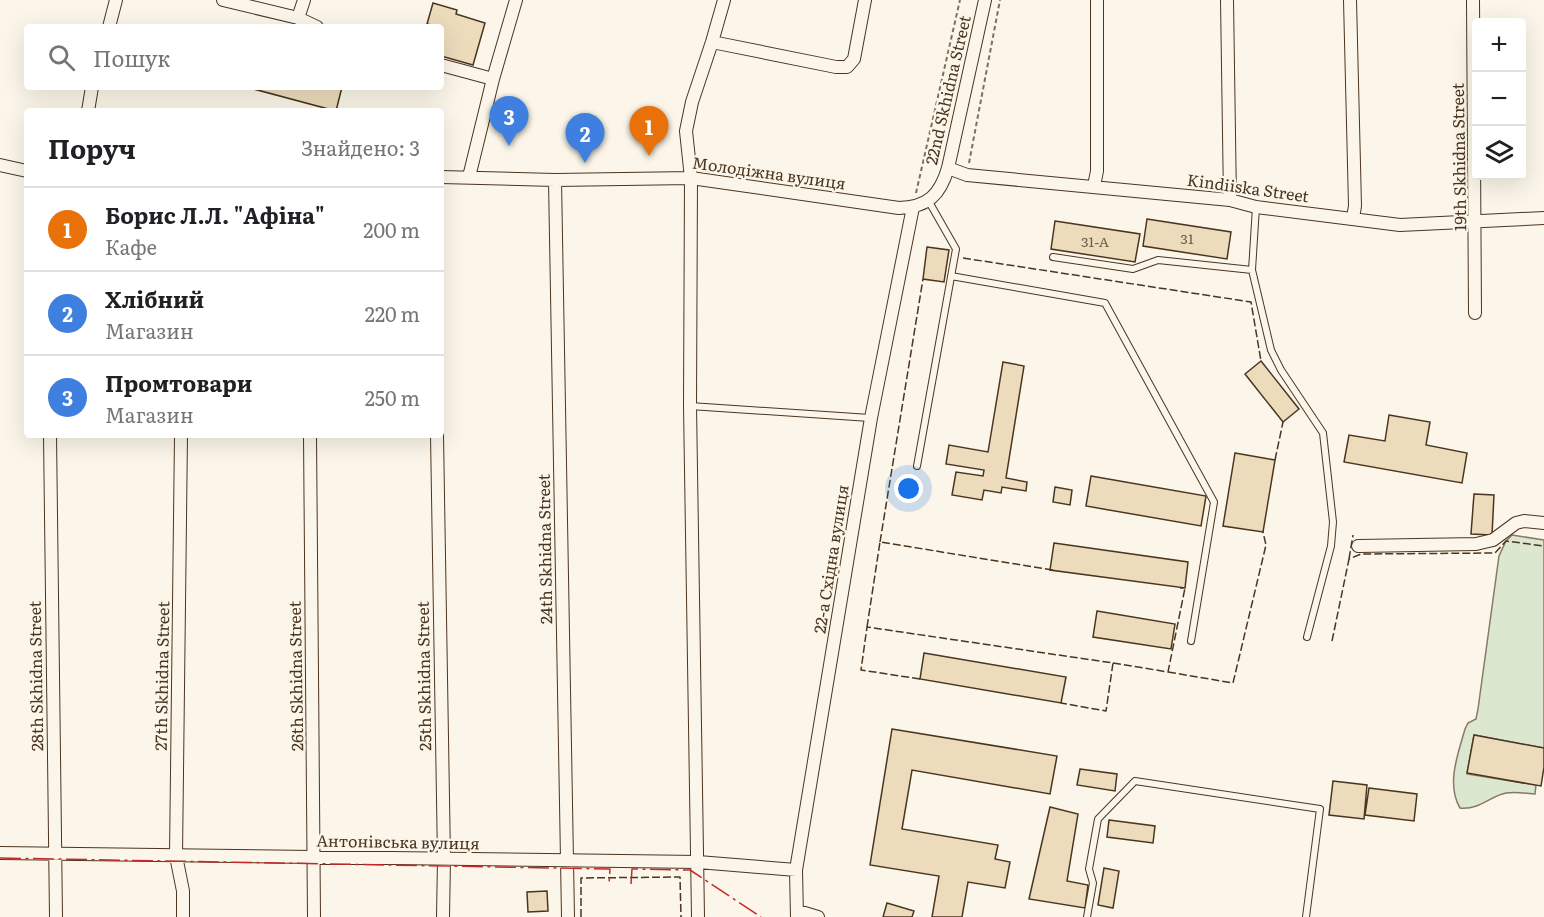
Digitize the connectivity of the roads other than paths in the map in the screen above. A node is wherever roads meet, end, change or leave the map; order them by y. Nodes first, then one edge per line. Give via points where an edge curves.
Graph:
1 (116, 0) edge
2 (223, 0) edge
3 (304, 0) edge
4 (516, 0) edge
5 (724, 0) edge
6 (865, 0) edge
7 (985, 0) edge
8 (1097, 0) edge
9 (1227, 0) edge
10 (1350, 0) edge
11 (1473, 0) edge
12 (298, 18) junction
13 (110, 24) edge
14 (311, 24) edge
15 (712, 42) junction
16 (444, 66) edge
17 (493, 79) junction
18 (92, 90) edge
19 (88, 108) edge
20 (0, 165) edge
21 (948, 168) junction
22 (24, 170) edge
23 (444, 177) edge
24 (469, 177) junction
25 (691, 178) junction
26 (555, 180) junction
27 (1094, 186) junction
28 (928, 200) junction
29 (1230, 200) junction
30 (913, 207) junction
31 (1256, 207) junction
32 (1353, 218) junction
33 (1544, 218) edge
34 (1476, 222) junction
35 (1053, 257) dead end
36 (1252, 270) junction
37 (951, 276) junction
38 (1475, 313) dead end
39 (690, 406) junction
40 (871, 418) junction
41 (50, 438) edge
42 (181, 438) edge
43 (310, 438) edge
44 (437, 438) edge
45 (917, 466) dead end
46 (1544, 523) edge
47 (1358, 546) dead end
48 (1307, 637) dead end
49 (1191, 640) dead end
50 (0, 853) edge
51 (55, 855) junction
52 (176, 856) junction
53 (314, 858) junction
54 (444, 859) junction
55 (568, 860) junction
56 (698, 862) junction
57 (796, 870) junction
58 (797, 914) edge
59 (56, 917) edge
60 (183, 917) edge
61 (315, 917) edge
62 (443, 917) edge
63 (568, 917) edge
64 (698, 917) edge
65 (818, 917) edge
66 (1087, 917) edge
67 (1305, 917) edge

1 - 13 street
2 - 12 street
3 - 12 street
4 - 17 street
5 - 15 street
6 - 15 street via 854,59 847,67
7 - 21 street, 22nd Skhidna Street
8 - 27 street
9 - 29 street
10 - 32 street
11 - 34 street, 19th Skhidna Street
12 - 14 street
15 - 25 street via 688,118
16 - 17 street
17 - 24 street
18 - 19 street
20 - 22 street
21 - 27 street, Kindiiska Street via 967,175
21 - 28 street, 22nd Skhidna Street via 940,187
23 - 24 street, Молодіжна вулиця
24 - 26 street, Молодіжна вулиця
25 - 26 street, Молодіжна вулиця
25 - 30 street, Молодіжна вулиця
25 - 39 street
26 - 55 street, 24th Skhidna Street
27 - 29 street, Kindiiska Street
28 - 30 street
28 - 37 lane via 956,249
29 - 31 street, Kindiiska Street
30 - 40 street, 22-а Східна вулиця
31 - 32 street, Kindiiska Street
31 - 36 lane
32 - 34 street, Kindiiska Street via 1400,225
33 - 34 street, Kindiiska Street
34 - 38 street, 19th Skhidna Street
35 - 36 lane via 1133,269 1158,260
36 - 48 lane via 1271,350 1323,433 1333,522 1331,546
37 - 45 lane
37 - 49 lane via 1105,303 1214,502
39 - 40 lane
39 - 56 street
40 - 57 street, 22-а Східна вулиця
41 - 51 street, 28th Skhidna Street
42 - 52 street, 27th Skhidna Street
43 - 53 street, 26th Skhidna Street
44 - 54 street, 25th Skhidna Street
46 - 47 street via 1516,523 1493,540 1476,544
50 - 51 street, Антонівська вулиця
51 - 52 street, Антонівська вулиця
51 - 59 street, 28th Skhidna Street
52 - 53 street, Антонівська вулиця
52 - 60 street, 27th Skhidna Street
53 - 54 street, Антонівська вулиця
53 - 61 street, 26th Skhidna Street
54 - 55 street, Антонівська вулиця
54 - 62 street, 25th Skhidna Street
55 - 56 street, Антонівська вулиця
55 - 63 street, 24th Skhidna Street
56 - 57 street, Антонівська вулиця
56 - 64 street
57 - 58 street, 22-а Східна вулиця
58 - 65 street
66 - 67 lane via 1093,883 1089,869 1098,819 1135,781 1320,809

